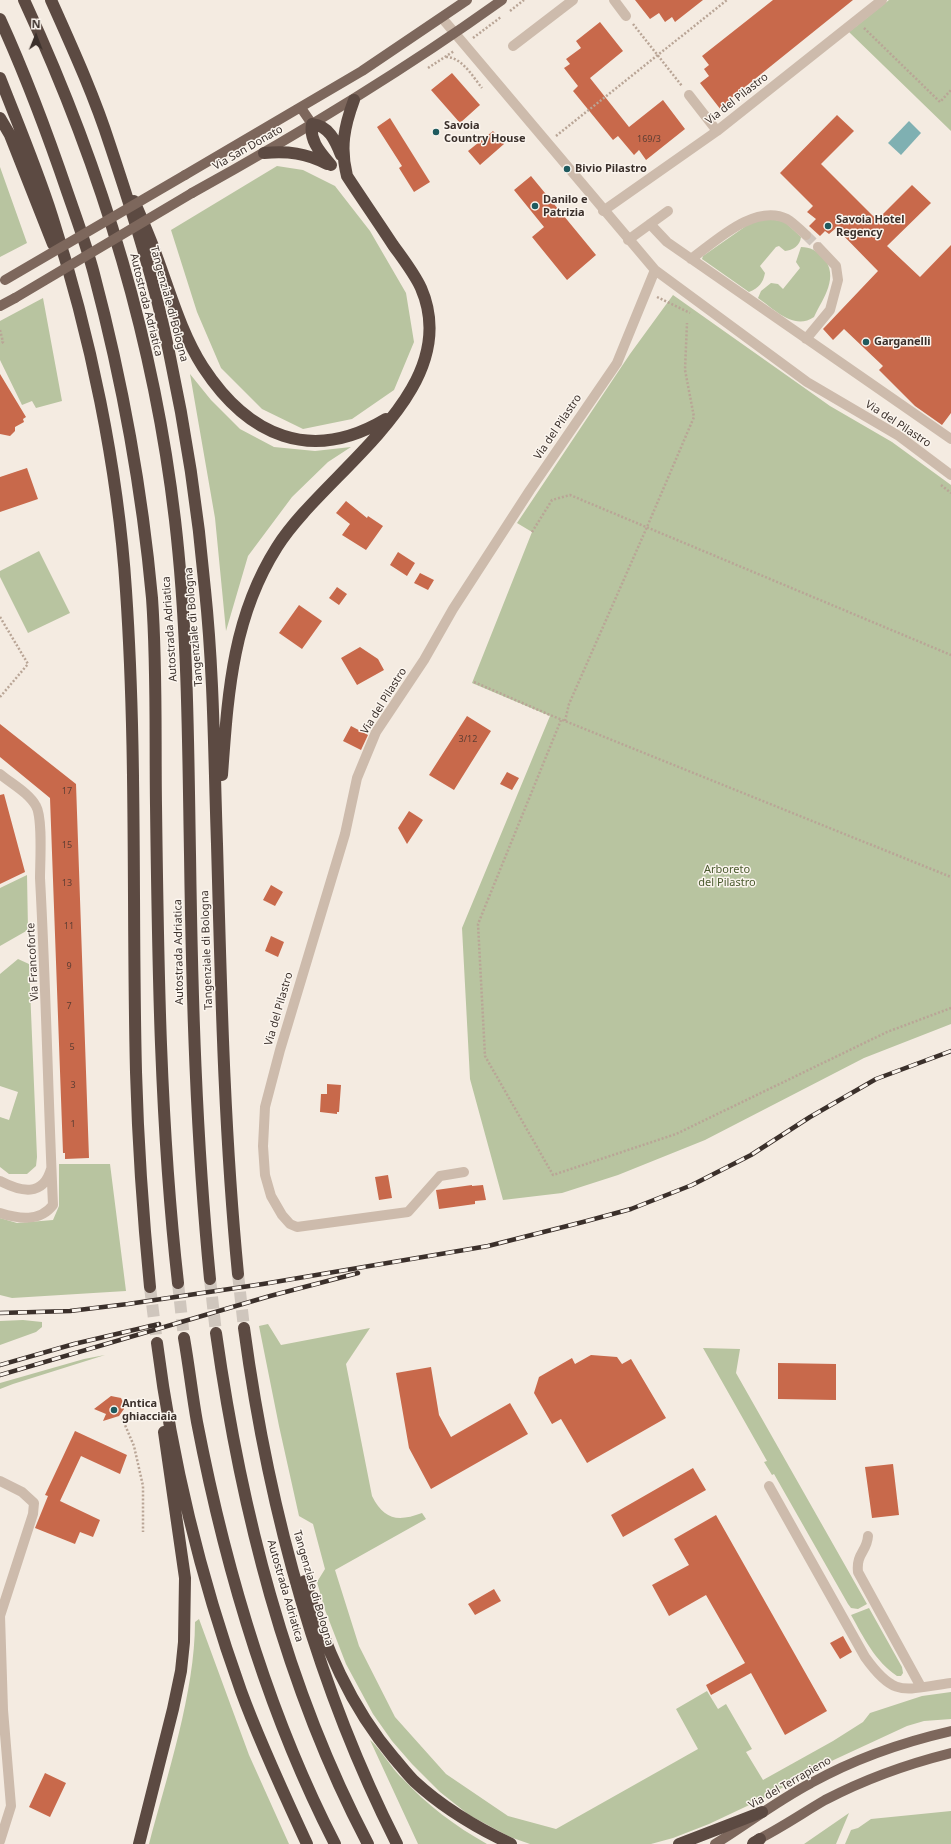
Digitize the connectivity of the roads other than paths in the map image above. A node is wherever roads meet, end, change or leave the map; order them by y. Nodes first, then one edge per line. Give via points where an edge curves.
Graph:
1 (24, 0) edge
2 (51, 0) edge
3 (467, 0) edge
4 (502, 0) edge
5 (573, 0) edge
6 (614, 0) edge
7 (882, 0) edge
8 (626, 16) dead end
9 (442, 18) junction
10 (0, 19) edge
11 (454, 35) junction
12 (513, 46) dead end
13 (0, 78) edge
14 (689, 95) dead end
15 (354, 100) junction
16 (301, 108) junction
17 (0, 118) edge
18 (312, 124) junction
19 (717, 130) junction
20 (110, 143) junction
21 (264, 153) junction
22 (342, 160) junction
23 (331, 166) junction
24 (347, 176) junction
25 (603, 211) junction
26 (668, 211) dead end
27 (650, 224) junction
28 (806, 235) tunnel mouth
29 (628, 240) junction
30 (818, 247) tunnel mouth
31 (691, 259) junction
32 (655, 270) junction
33 (2, 281) edge
34 (76, 302) junction
35 (0, 306) edge
36 (806, 339) junction
37 (392, 416) junction
38 (951, 440) edge
39 (951, 475) edge
40 (0, 774) edge
41 (217, 844) junction
42 (52, 1165) junction
43 (464, 1172) dead end
44 (0, 1181) edge
45 (0, 1213) edge
46 (238, 1274) tunnel mouth
47 (210, 1279) tunnel mouth
48 (178, 1283) tunnel mouth
49 (150, 1287) tunnel mouth
50 (244, 1328) tunnel mouth
51 (216, 1333) tunnel mouth
52 (184, 1338) tunnel mouth
53 (272, 1478) junction
54 (0, 1481) edge
55 (769, 1486) dead end
56 (868, 1536) dead end
57 (0, 1616) edge
58 (951, 1683) edge
59 (921, 1687) junction
60 (951, 1731) edge
61 (951, 1753) edge
62 (762, 1812) junction
63 (0, 1841) edge
64 (755, 1842) edge
65 (139, 1844) edge
66 (307, 1844) edge
67 (335, 1844) edge
68 (368, 1844) edge
69 (397, 1844) edge
70 (511, 1844) edge
71 (679, 1844) edge
72 (715, 1844) edge

1 - 47 highway, Autostrada Adriatica via 78,126 106,207 146,355 175,520 187,689 195,1074
2 - 20 highway, Tangenziale di Bologna
3 - 9 main road, Via San Donato
4 - 11 main road, Via San Donato
5 - 12 street
6 - 8 street
7 - 19 street, Via del Pilastro
9 - 11 street, Via del Pilastro
9 - 16 main road, Via San Donato
10 - 48 highway, Autostrada Adriatica via 49,137 94,271 134,457 152,606 156,690 161,1075 169,1206
11 - 15 main road, Via San Donato
11 - 25 street, Via del Pilastro
13 - 34 highway via 53,218
14 - 19 street
15 - 18 main road, Via San Donato
15 - 22 highway via 344,131
16 - 18 main road
16 - 33 main road, Via San Donato, bridge
17 - 34 highway via 10,135
18 - 21 main road, Via San Donato
18 - 22 highway via 326,128
18 - 23 highway via 315,146
19 - 25 street, Via del Pilastro
20 - 37 highway via 193,348 202,366 237,408 254,423 273,433 309,441 330,441 350,437 369,430
20 - 41 highway, Tangenziale di Bologna via 169,349 197,510 213,696
21 - 23 highway via 285,151 316,158
21 - 35 main road, Via San Donato, bridge
22 - 24 highway
23 - 24 highway
24 - 37 highway via 414,275 426,305 429,341 425,363 406,400
25 - 29 street, Via del Pilastro
26 - 27 street
27 - 29 street
27 - 31 street via 667,242
28 - 31 street via 787,219 767,214 734,229
29 - 32 street, Via del Pilastro
30 - 36 street via 836,266 838,280 830,310
31 - 36 street
32 - 39 street, Via del Pilastro via 807,382 899,436
32 - 43 street, Via del Pilastro via 617,363 530,490 376,732 357,778 345,834 265,1108 265,1175 271,1196 282,1215 290,1224 297,1227 408,1212 440,1176
34 - 49 highway via 103,413 126,590 132,777 136,1074
36 - 38 street
37 - 41 highway via 292,526 254,591 240,631 228,690
40 - 42 street, Via Francoforte via 28,796 37,807 39,820
41 - 46 highway, Tangenziale di Bologna via 224,1077
42 - 44 street via 42,1186 33,1190 13,1188
42 - 45 street, Via Francoforte via 54,1205 47,1213 25,1217
50 - 53 highway, Tangenziale di Bologna via 261,1430
51 - 68 highway, Autostrada Adriatica via 242,1481 276,1615 294,1670 331,1764
52 - 67 highway via 197,1421 231,1572 282,1725
53 - 69 highway, Tangenziale di Bologna via 291,1562 321,1662 354,1750
53 - 70 highway via 323,1638 344,1685 375,1735 413,1780 441,1803 478,1828
54 - 57 street via 22,1492 34,1503 33,1514
55 - 59 street via 878,1676 897,1688
56 - 59 street via 868,1542 857,1564 858,1572
57 - 63 street via 3,1710 11,1806
58 - 59 street
60 - 62 main road, Via del Terrapieno via 908,1743 843,1767 810,1783
61 - 64 main road via 868,1780 824,1801
62 - 71 highway
62 - 72 main road, Via del Terrapieno
65 - 66 highway via 180,1679 186,1610 185,1578 163,1430 158,1348 189,1517 224,1640 275,1775

